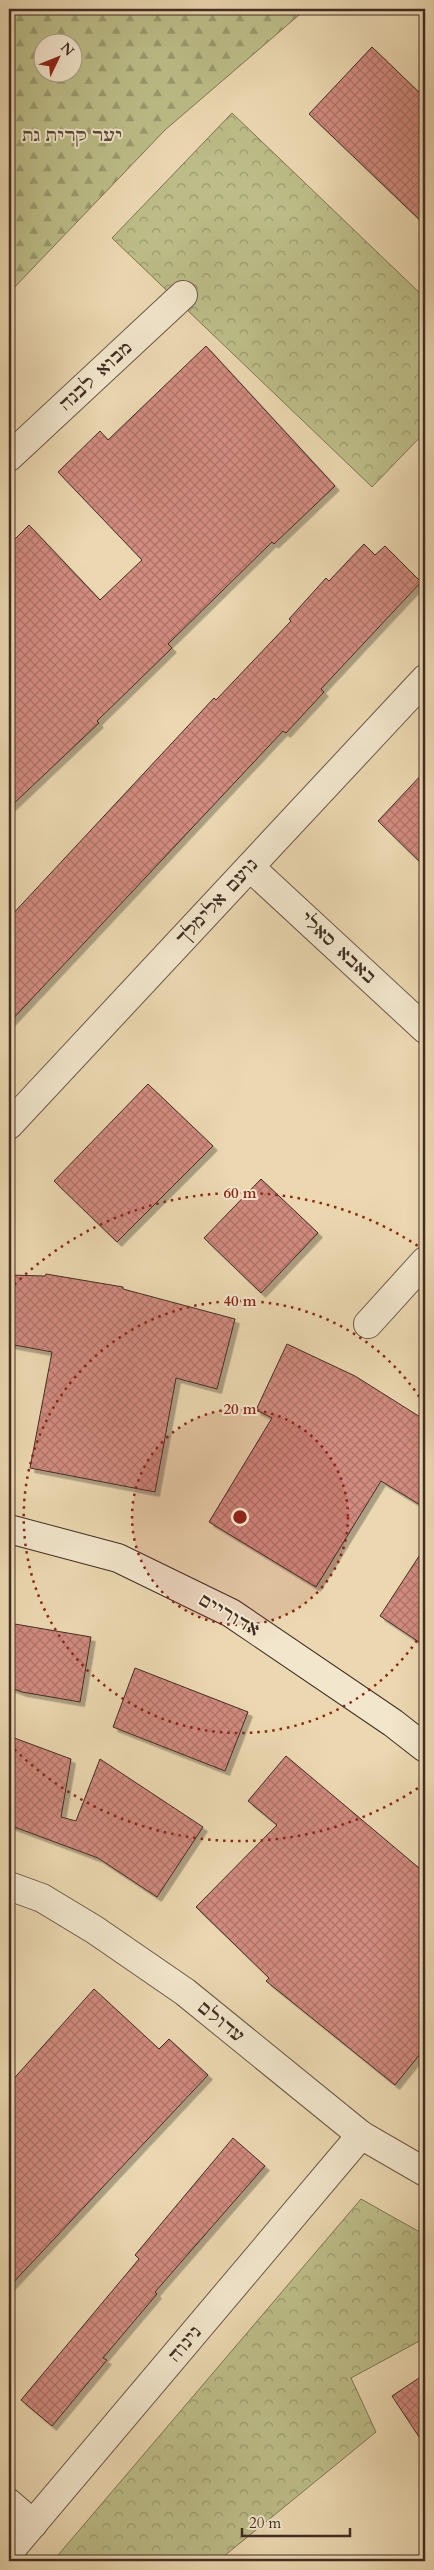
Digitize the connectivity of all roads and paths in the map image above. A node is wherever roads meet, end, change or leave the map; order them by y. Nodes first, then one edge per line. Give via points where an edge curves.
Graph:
1 (183, 294) dead end
2 (9, 457) edge
3 (425, 680) edge
4 (250, 868) junction
5 (425, 1030) edge
6 (9, 1125) edge
7 (425, 1262) edge
8 (368, 1324) dead end
9 (9, 1529) edge
10 (425, 1748) edge
11 (9, 1886) edge
12 (361, 2136) junction
13 (425, 2172) edge
14 (9, 2503) edge
15 (33, 2524) junction
16 (9, 2552) edge

1 - 2 street, מבוא לבנה
3 - 4 street, נועם אלימלך
4 - 5 street, באבא סאלי
4 - 6 street, נועם אלימלך
7 - 8 street
9 - 10 street, אדוריים via 118,1558 231,1613
11 - 12 street, עדולם via 42,1898 185,1992
12 - 13 street, עדולם
12 - 15 street, נינוה
14 - 15 street
15 - 16 street, נינוה

